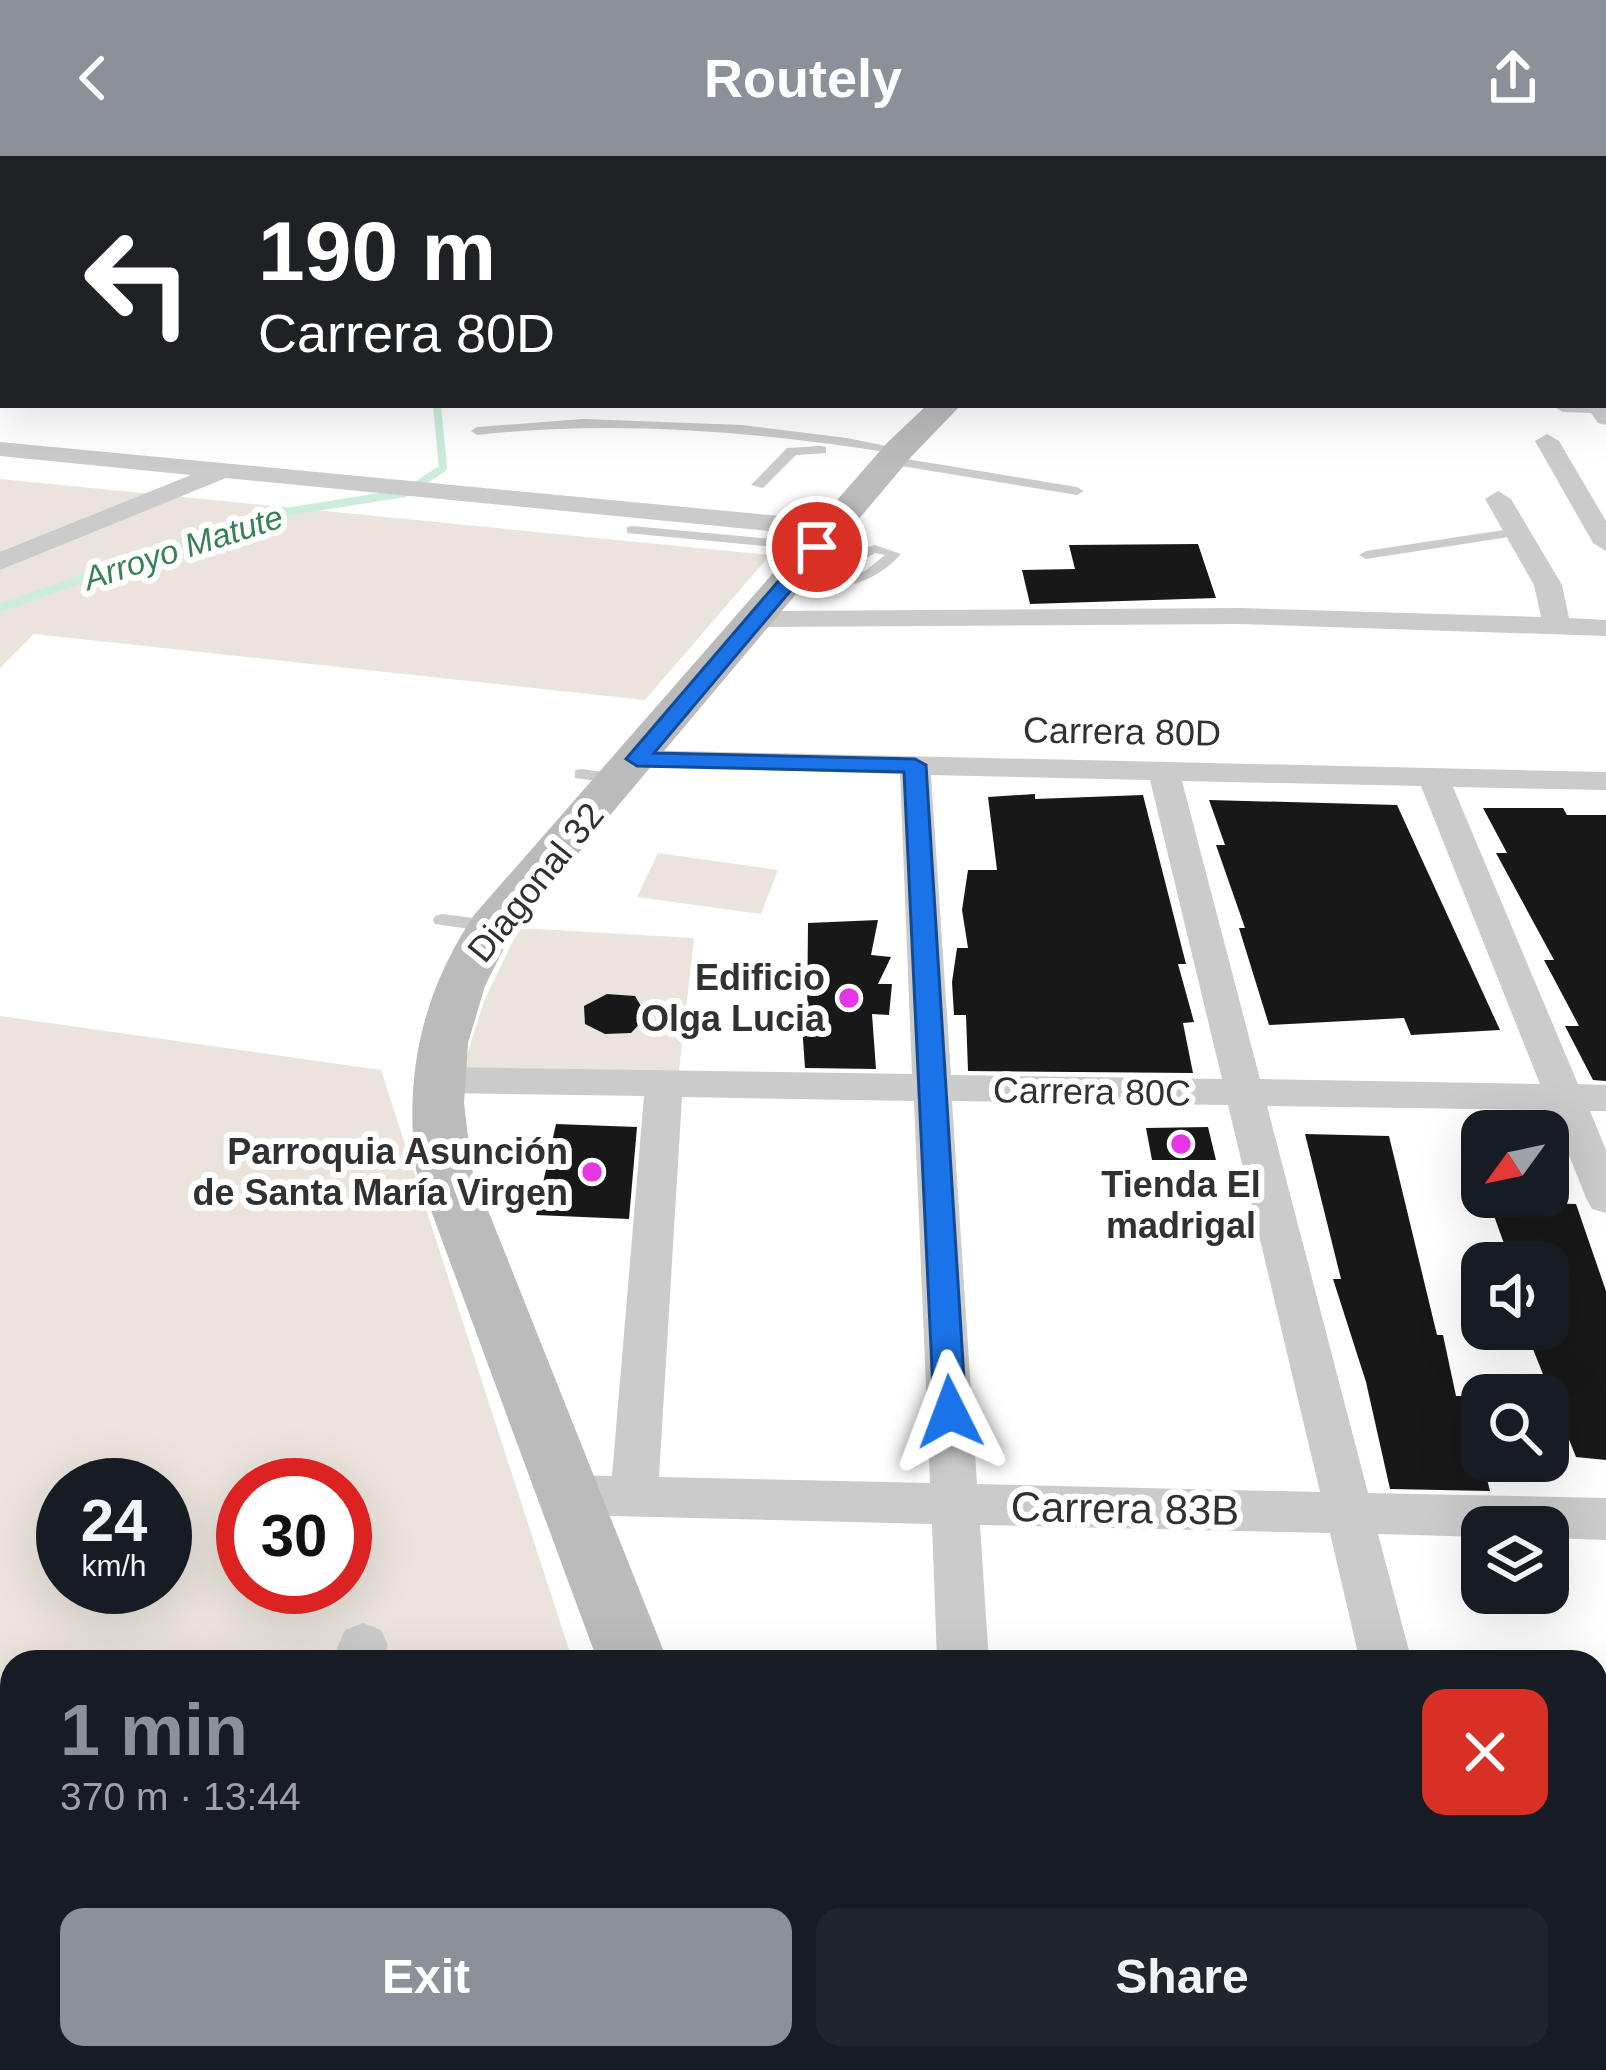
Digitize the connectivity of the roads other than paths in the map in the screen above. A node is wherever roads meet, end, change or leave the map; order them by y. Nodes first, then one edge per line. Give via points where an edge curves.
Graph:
1 (942, 408) edge
2 (477, 431) dead end
3 (1546, 441) dead end
4 (0, 449) edge
5 (895, 455) junction
6 (223, 471) junction
7 (758, 485) dead end
8 (1077, 491) dead end
9 (1498, 499) dead end
10 (632, 530) dead end
11 (1517, 532) junction
12 (1606, 542) edge
13 (1366, 555) dead end
14 (819, 558) junction
15 (0, 562) edge
16 (758, 619) junction
17 (1557, 627) junction
18 (1606, 628) edge
19 (915, 765) junction
20 (612, 770) junction
21 (1164, 771) junction
22 (1433, 777) junction
23 (1606, 781) edge
24 (435, 1080) junction
25 (664, 1085) junction
26 (936, 1089) junction
27 (1244, 1094) junction
28 (1562, 1098) junction
29 (1606, 1099) edge
30 (1606, 1198) edge
31 (572, 1495) junction
32 (634, 1496) junction
33 (955, 1504) junction
34 (1348, 1513) junction
35 (1606, 1519) edge
36 (629, 1650) edge
37 (962, 1650) edge
38 (1383, 1650) edge

1 - 5 street, Diagonal 32
2 - 5 lane via 688,424
3 - 12 street
4 - 6 street
5 - 7 lane via 799,449
5 - 8 lane
5 - 14 street, Diagonal 32
6 - 14 street via 426,491
6 - 15 street
9 - 11 street
10 - 14 lane
11 - 13 lane
11 - 17 street via 1548,585
14 - 16 street, Diagonal 32
16 - 17 street via 1239,616
16 - 20 street, Diagonal 32
17 - 18 street
19 - 20 street, Carrera 80D
19 - 21 street, Carrera 80D
19 - 26 street
20 - 24 street, Diagonal 32 via 466,923
21 - 22 street, Carrera 80D
21 - 27 street
22 - 23 street, Carrera 80D
22 - 28 street
24 - 25 street, Carrera 80C
24 - 31 street, Diagonal 32 via 444,1170
25 - 26 street, Carrera 80C
25 - 32 street
26 - 27 street, Carrera 80C
26 - 33 street
27 - 28 street, Carrera 80C
27 - 34 street
28 - 29 street, Carrera 80C
28 - 30 street
31 - 32 street, Carrera 83B
31 - 36 street, Diagonal 32
32 - 33 street, Carrera 83B
33 - 34 street, Carrera 83B
33 - 37 street
34 - 35 street, Carrera 83B
34 - 38 street

